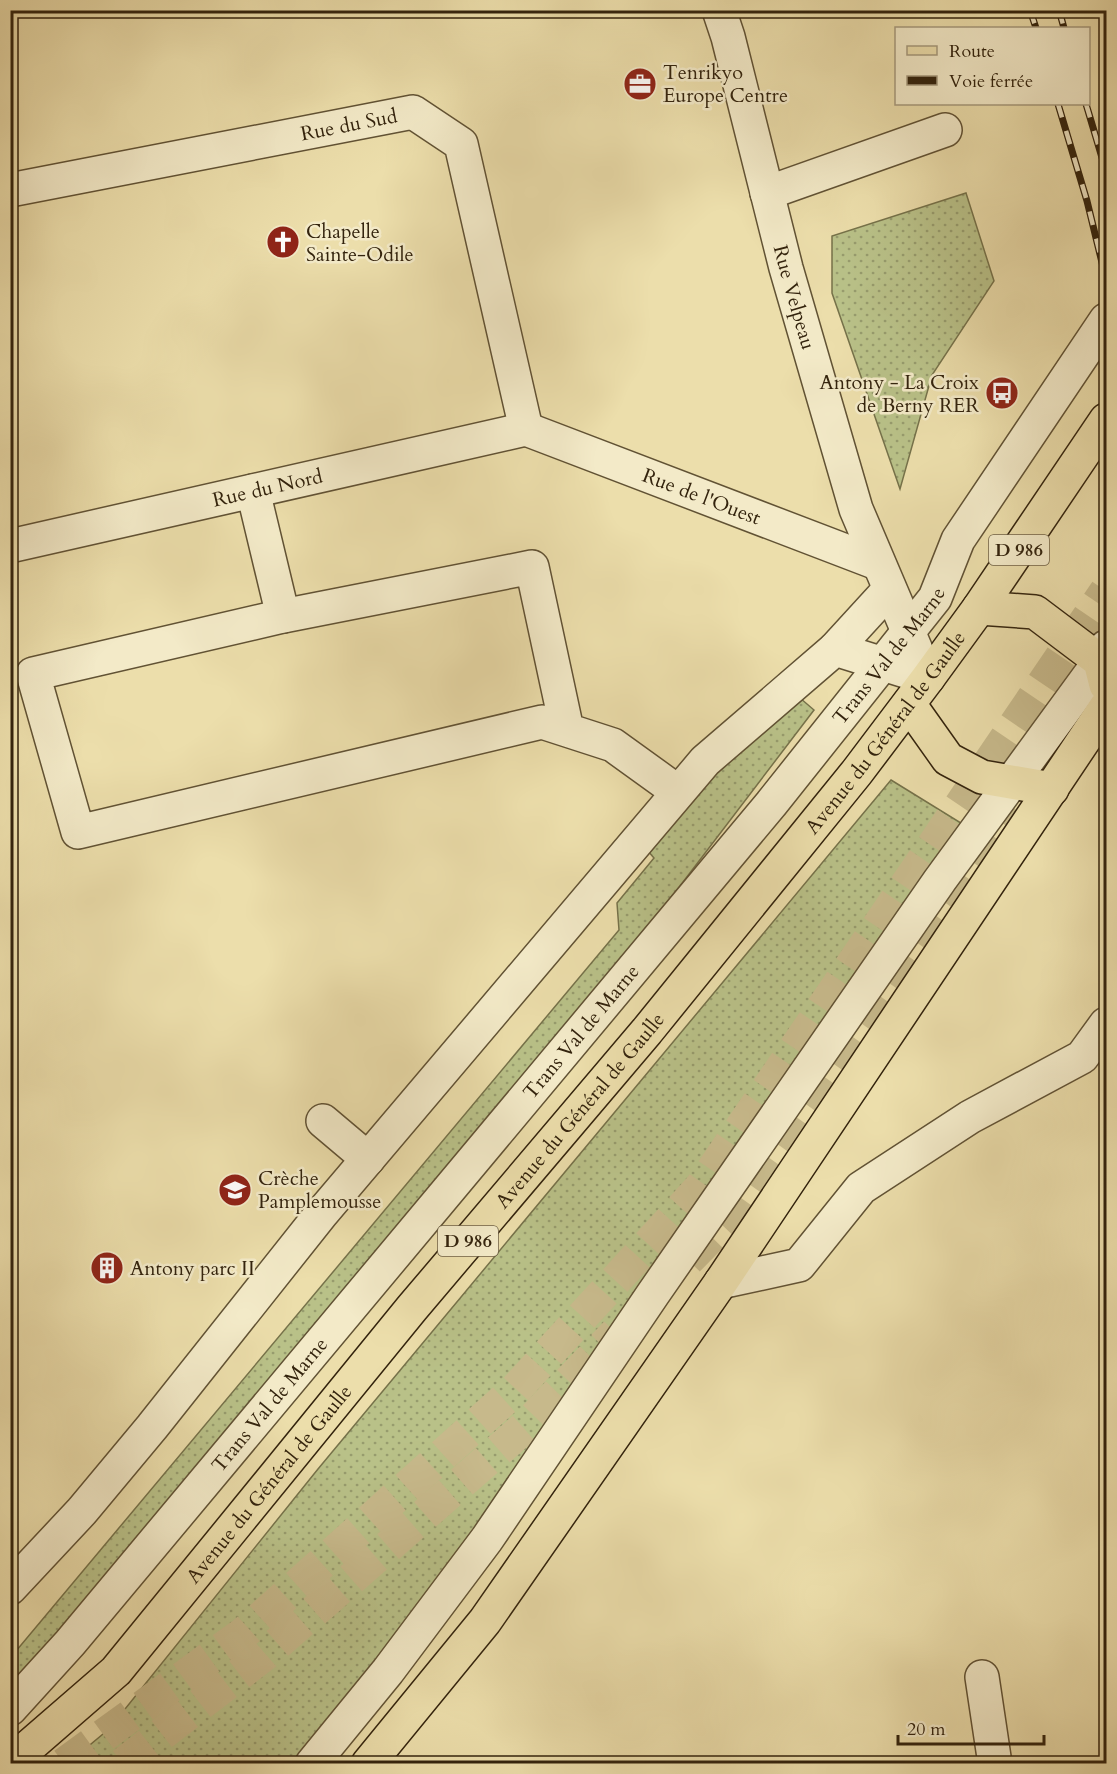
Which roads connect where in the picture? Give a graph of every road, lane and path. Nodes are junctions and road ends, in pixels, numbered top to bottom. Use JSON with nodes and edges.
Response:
{"nodes":[{"id":1,"x":719,"y":10,"type":"edge"},
{"id":2,"x":945,"y":130,"type":"dead end"},
{"id":3,"x":10,"y":190,"type":"edge"},
{"id":4,"x":766,"y":193,"type":"junction"},
{"id":5,"x":1107,"y":320,"type":"edge"},
{"id":6,"x":1107,"y":420,"type":"edge"},
{"id":7,"x":526,"y":429,"type":"junction"},
{"id":8,"x":253,"y":491,"type":"junction"},
{"id":9,"x":10,"y":546,"type":"edge"},
{"id":10,"x":883,"y":576,"type":"junction"},
{"id":11,"x":935,"y":598,"type":"junction"},
{"id":12,"x":979,"y":608,"type":"junction"},
{"id":13,"x":283,"y":616,"type":"junction"},
{"id":14,"x":908,"y":632,"type":"junction"},
{"id":15,"x":835,"y":649,"type":"junction"},
{"id":16,"x":883,"y":664,"type":"junction"},
{"id":17,"x":1104,"y":664,"type":"edge"},
{"id":18,"x":928,"y":678,"type":"junction"},
{"id":19,"x":909,"y":704,"type":"junction"},
{"id":20,"x":1107,"y":707,"type":"edge"},
{"id":21,"x":567,"y":730,"type":"junction"},
{"id":22,"x":1011,"y":782,"type":"junction"},
{"id":23,"x":1052,"y":789,"type":"junction"},
{"id":24,"x":678,"y":792,"type":"junction"},
{"id":25,"x":1107,"y":1024,"type":"edge"},
{"id":26,"x":1094,"y":1062,"type":"edge"},
{"id":27,"x":323,"y":1121,"type":"dead end"},
{"id":28,"x":368,"y":1159,"type":"junction"},
{"id":29,"x":722,"y":1282,"type":"junction"},
{"id":30,"x":10,"y":1588,"type":"edge"},
{"id":31,"x":982,"y":1677,"type":"dead end"},
{"id":32,"x":10,"y":1709,"type":"edge"},
{"id":33,"x":10,"y":1762,"type":"edge"},
{"id":34,"x":312,"y":1764,"type":"edge"},
{"id":35,"x":368,"y":1764,"type":"edge"},
{"id":36,"x":995,"y":1764,"type":"edge"}],
"edges":[{"from":1,"to":4,"type":"street","name":"Rue Velpeau"},
{"from":2,"to":4,"type":"street"},
{"from":3,"to":7,"type":"street","name":"Rue du Sud"},
{"from":4,"to":10,"type":"street","name":"Rue Velpeau"},
{"from":5,"to":11,"type":"street","name":"Trans Val de Marne"},
{"from":6,"to":12,"type":"main road","name":"Avenue du Général de Gaulle","number":"D 986"},
{"from":7,"to":8,"type":"street","name":"Rue du Nord"},
{"from":7,"to":10,"type":"street","name":"Rue de l'Ouest"},
{"from":8,"to":9,"type":"street","name":"Rue du Nord"},
{"from":8,"to":13,"type":"street"},
{"from":10,"to":14,"type":"street","name":"Rue Velpeau"},
{"from":10,"to":15,"type":"street"},
{"from":11,"to":14,"type":"street","name":"Trans Val de Marne"},
{"from":11,"to":18,"type":"street"},
{"from":12,"to":17,"type":"main road"},
{"from":12,"to":18,"type":"main road","name":"Avenue du Général de Gaulle","number":"D 986"},
{"from":13,"to":21,"type":"street"},
{"from":13,"to":21,"type":"street"},
{"from":14,"to":16,"type":"street","name":"Trans Val de Marne"},
{"from":14,"to":18,"type":"street","name":"Rue Velpeau"},
{"from":15,"to":16,"type":"street"},
{"from":15,"to":24,"type":"street"},
{"from":16,"to":18,"type":"street"},
{"from":16,"to":32,"type":"street","name":"Trans Val de Marne"},
{"from":17,"to":22,"type":"street"},
{"from":18,"to":19,"type":"main road","name":"Avenue du Général de Gaulle","number":"D 986"},
{"from":19,"to":22,"type":"main road"},
{"from":19,"to":33,"type":"main road","name":"Avenue du Général de Gaulle","number":"D 986"},
{"from":20,"to":23,"type":"main road"},
{"from":21,"to":24,"type":"street"},
{"from":22,"to":23,"type":"main road"},
{"from":22,"to":34,"type":"street"},
{"from":23,"to":29,"type":"main road"},
{"from":24,"to":28,"type":"street"},
{"from":25,"to":26,"type":"street"},
{"from":26,"to":29,"type":"street"},
{"from":27,"to":28,"type":"street"},
{"from":28,"to":30,"type":"street"},
{"from":29,"to":35,"type":"main road"},
{"from":31,"to":36,"type":"street"}]}
